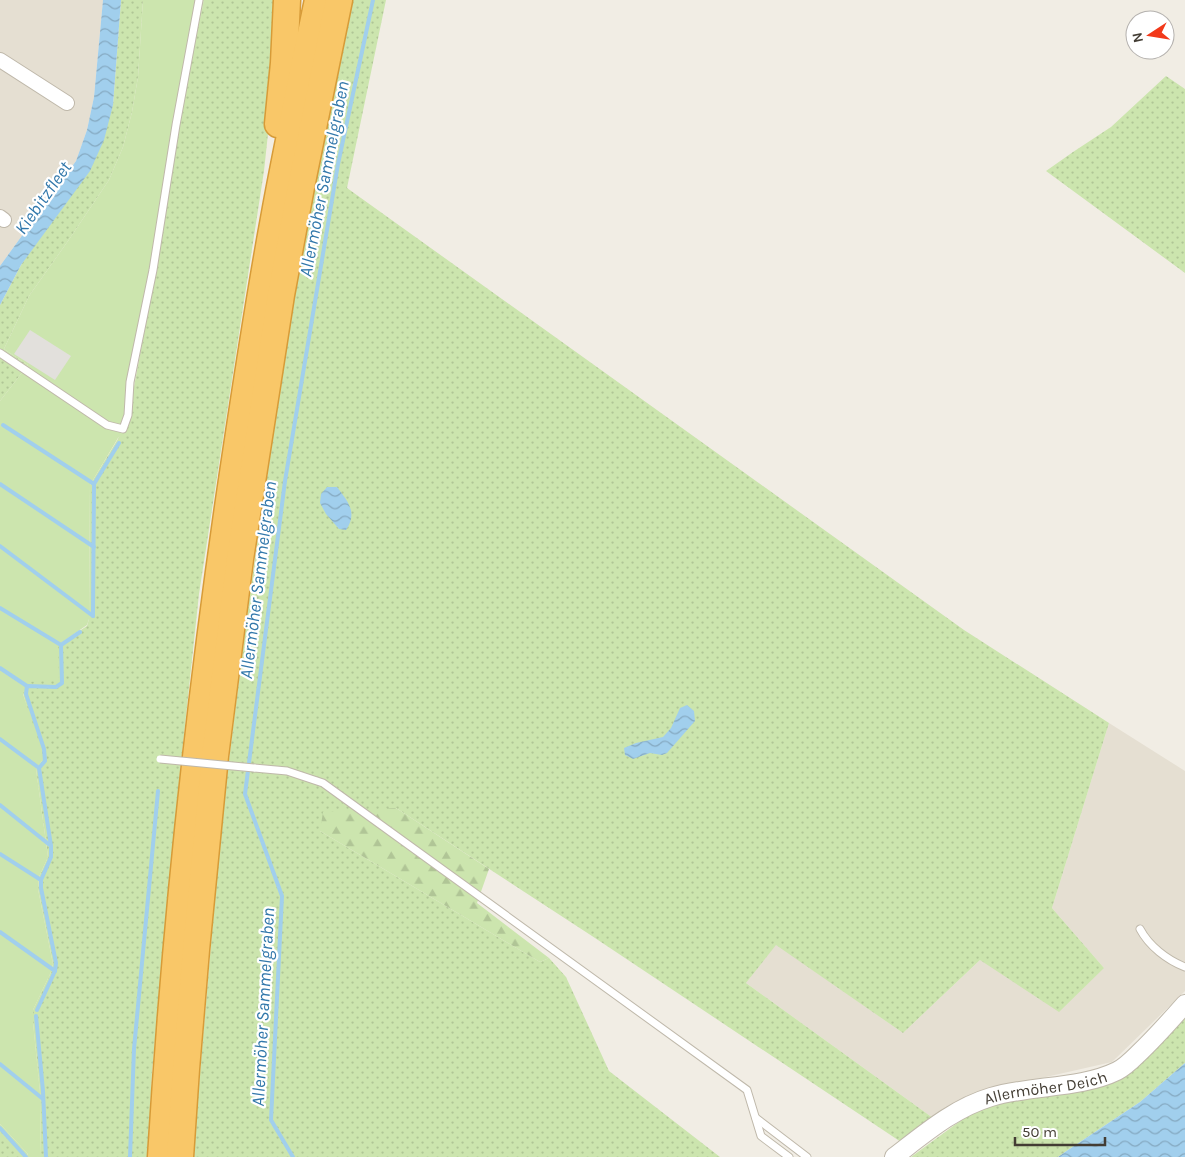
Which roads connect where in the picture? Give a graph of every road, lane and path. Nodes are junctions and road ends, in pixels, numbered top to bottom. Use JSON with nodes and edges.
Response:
{"nodes":[{"id":1,"x":199,"y":0,"type":"edge"},
{"id":2,"x":287,"y":0,"type":"edge"},
{"id":3,"x":318,"y":0,"type":"edge"},
{"id":4,"x":339,"y":0,"type":"edge"},
{"id":5,"x":0,"y":60,"type":"edge"},
{"id":6,"x":67,"y":103,"type":"dead end"},
{"id":7,"x":274,"y":217,"type":"junction"},
{"id":8,"x":0,"y":353,"type":"edge"},
{"id":9,"x":160,"y":759,"type":"dead end"},
{"id":10,"x":1140,"y":929,"type":"dead end"},
{"id":11,"x":1185,"y":967,"type":"edge"},
{"id":12,"x":1185,"y":1004,"type":"edge"},
{"id":13,"x":756,"y":1118,"type":"junction"},
{"id":14,"x":161,"y":1157,"type":"edge"},
{"id":15,"x":180,"y":1157,"type":"edge"},
{"id":16,"x":789,"y":1157,"type":"edge"},
{"id":17,"x":807,"y":1157,"type":"edge"},
{"id":18,"x":894,"y":1157,"type":"edge"}],
"edges":[{"from":1,"to":8,"type":"lane"},
{"from":2,"to":7,"type":"highway"},
{"from":3,"to":7,"type":"highway"},
{"from":4,"to":15,"type":"highway"},
{"from":5,"to":6,"type":"street"},
{"from":7,"to":14,"type":"highway"},
{"from":9,"to":13,"type":"lane","bridge":true},
{"from":10,"to":11,"type":"lane"},
{"from":12,"to":18,"type":"street","name":"Allermöher Deich"},
{"from":13,"to":16,"type":"lane"},
{"from":13,"to":17,"type":"lane"}]}
